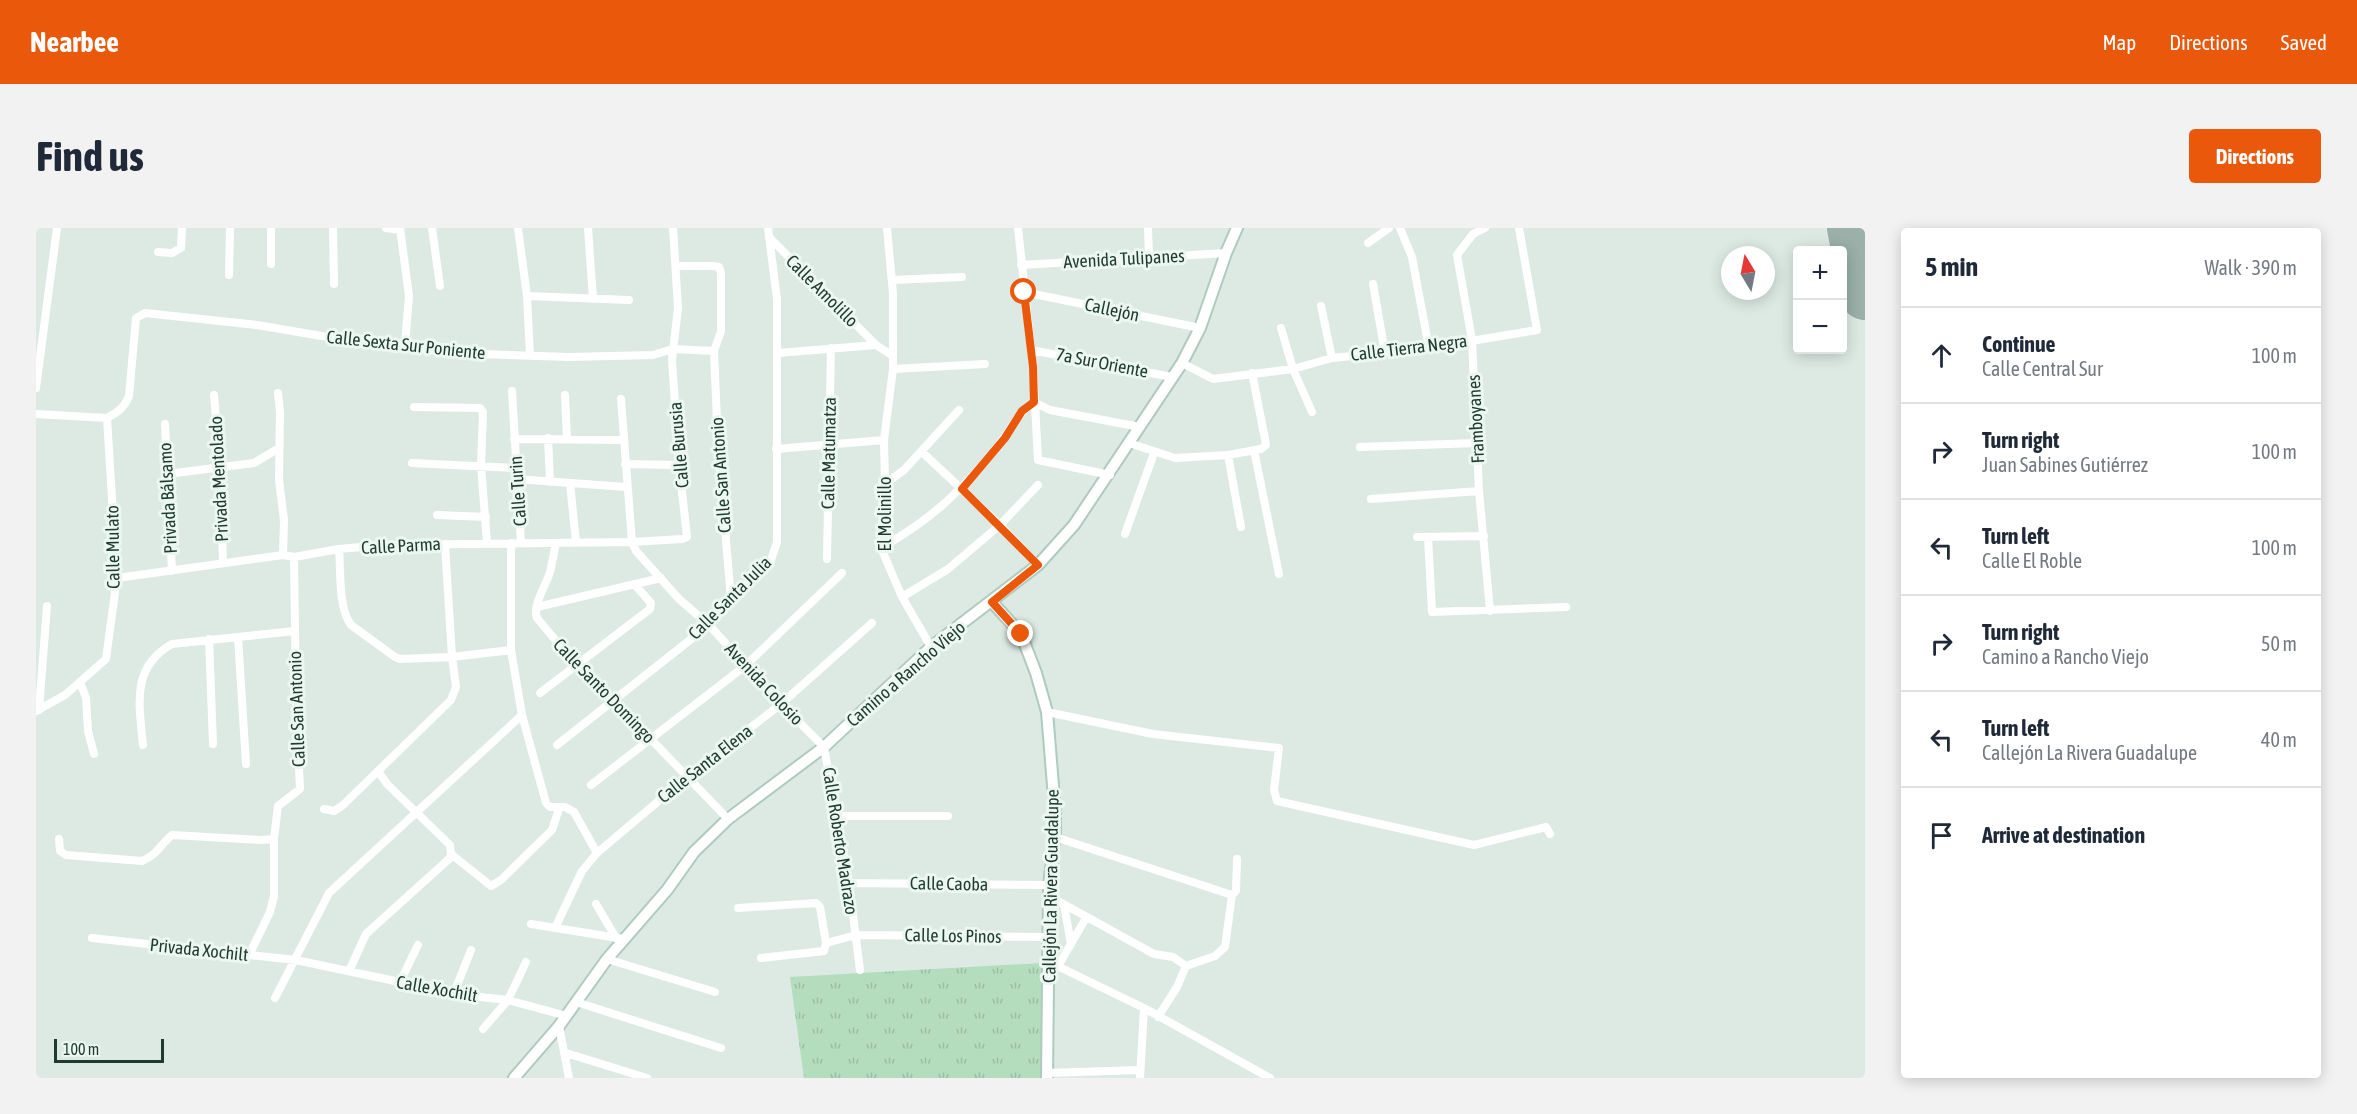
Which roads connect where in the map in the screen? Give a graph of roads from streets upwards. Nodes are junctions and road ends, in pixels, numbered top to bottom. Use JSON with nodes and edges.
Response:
{"nodes":[{"id":1,"x":57,"y":228,"type":"edge"},
{"id":2,"x":182,"y":228,"type":"edge"},
{"id":3,"x":230,"y":228,"type":"edge"},
{"id":4,"x":271,"y":228,"type":"edge"},
{"id":5,"x":333,"y":228,"type":"edge"},
{"id":6,"x":386,"y":228,"type":"edge"},
{"id":7,"x":432,"y":228,"type":"edge"},
{"id":8,"x":518,"y":228,"type":"edge"},
{"id":9,"x":588,"y":228,"type":"edge"},
{"id":10,"x":673,"y":228,"type":"edge"},
{"id":11,"x":887,"y":228,"type":"edge"},
{"id":12,"x":1018,"y":228,"type":"edge"},
{"id":13,"x":1148,"y":228,"type":"edge"},
{"id":14,"x":1238,"y":228,"type":"edge"},
{"id":15,"x":1389,"y":228,"type":"edge"},
{"id":16,"x":1400,"y":228,"type":"edge"},
{"id":17,"x":1485,"y":228,"type":"edge"},
{"id":18,"x":1519,"y":228,"type":"edge"},
{"id":19,"x":400,"y":229,"type":"edge"},
{"id":20,"x":1472,"y":231,"type":"edge"},
{"id":21,"x":769,"y":232,"type":"edge"},
{"id":22,"x":1368,"y":243,"type":"dead end"},
{"id":23,"x":159,"y":252,"type":"dead end"},
{"id":24,"x":1226,"y":253,"type":"junction"},
{"id":25,"x":1149,"y":257,"type":"junction"},
{"id":26,"x":271,"y":264,"type":"dead end"},
{"id":27,"x":1021,"y":265,"type":"junction"},
{"id":28,"x":676,"y":266,"type":"junction"},
{"id":29,"x":229,"y":275,"type":"dead end"},
{"id":30,"x":962,"y":277,"type":"dead end"},
{"id":31,"x":892,"y":280,"type":"junction"},
{"id":32,"x":334,"y":284,"type":"dead end"},
{"id":33,"x":1373,"y":284,"type":"dead end"},
{"id":34,"x":440,"y":286,"type":"dead end"},
{"id":35,"x":1024,"y":292,"type":"junction"},
{"id":36,"x":527,"y":296,"type":"junction"},
{"id":37,"x":593,"y":299,"type":"junction"},
{"id":38,"x":629,"y":300,"type":"dead end"},
{"id":39,"x":1321,"y":306,"type":"dead end"},
{"id":40,"x":1200,"y":328,"type":"junction"},
{"id":41,"x":1281,"y":328,"type":"dead end"},
{"id":42,"x":1472,"y":340,"type":"junction"},
{"id":43,"x":405,"y":345,"type":"junction"},
{"id":44,"x":876,"y":345,"type":"junction"},
{"id":45,"x":831,"y":348,"type":"junction"},
{"id":46,"x":1429,"y":348,"type":"junction"},
{"id":47,"x":673,"y":350,"type":"junction"},
{"id":48,"x":1031,"y":350,"type":"junction"},
{"id":49,"x":714,"y":351,"type":"junction"},
{"id":50,"x":778,"y":353,"type":"junction"},
{"id":51,"x":1385,"y":353,"type":"junction"},
{"id":52,"x":530,"y":355,"type":"junction"},
{"id":53,"x":893,"y":356,"type":"junction"},
{"id":54,"x":1332,"y":358,"type":"junction"},
{"id":55,"x":1182,"y":363,"type":"junction"},
{"id":56,"x":985,"y":364,"type":"dead end"},
{"id":57,"x":893,"y":369,"type":"junction"},
{"id":58,"x":1293,"y":369,"type":"junction"},
{"id":59,"x":1252,"y":373,"type":"junction"},
{"id":60,"x":1172,"y":378,"type":"junction"},
{"id":61,"x":36,"y":388,"type":"edge"},
{"id":62,"x":512,"y":391,"type":"dead end"},
{"id":63,"x":278,"y":393,"type":"dead end"},
{"id":64,"x":214,"y":395,"type":"dead end"},
{"id":65,"x":565,"y":395,"type":"dead end"},
{"id":66,"x":621,"y":399,"type":"dead end"},
{"id":67,"x":1034,"y":402,"type":"junction"},
{"id":68,"x":414,"y":407,"type":"dead end"},
{"id":69,"x":959,"y":410,"type":"dead end"},
{"id":70,"x":1312,"y":412,"type":"dead end"},
{"id":71,"x":36,"y":414,"type":"edge"},
{"id":72,"x":106,"y":418,"type":"junction"},
{"id":73,"x":165,"y":424,"type":"dead end"},
{"id":74,"x":1140,"y":427,"type":"junction"},
{"id":75,"x":548,"y":438,"type":"junction"},
{"id":76,"x":567,"y":438,"type":"junction"},
{"id":77,"x":514,"y":439,"type":"junction"},
{"id":78,"x":624,"y":440,"type":"junction"},
{"id":79,"x":884,"y":440,"type":"junction"},
{"id":80,"x":1129,"y":443,"type":"junction"},
{"id":81,"x":1477,"y":443,"type":"junction"},
{"id":82,"x":829,"y":444,"type":"junction"},
{"id":83,"x":1360,"y":447,"type":"dead end"},
{"id":84,"x":279,"y":448,"type":"junction"},
{"id":85,"x":776,"y":449,"type":"junction"},
{"id":86,"x":1254,"y":450,"type":"junction"},
{"id":87,"x":922,"y":452,"type":"junction"},
{"id":88,"x":1154,"y":453,"type":"junction"},
{"id":89,"x":1228,"y":454,"type":"junction"},
{"id":90,"x":412,"y":463,"type":"dead end"},
{"id":91,"x":625,"y":464,"type":"junction"},
{"id":92,"x":679,"y":465,"type":"junction"},
{"id":93,"x":220,"y":466,"type":"junction"},
{"id":94,"x":481,"y":466,"type":"junction"},
{"id":95,"x":516,"y":468,"type":"junction"},
{"id":96,"x":167,"y":474,"type":"junction"},
{"id":97,"x":1110,"y":475,"type":"junction"},
{"id":98,"x":516,"y":479,"type":"junction"},
{"id":99,"x":550,"y":482,"type":"junction"},
{"id":100,"x":570,"y":483,"type":"junction"},
{"id":101,"x":885,"y":484,"type":"junction"},
{"id":102,"x":1038,"y":485,"type":"dead end"},
{"id":103,"x":626,"y":487,"type":"junction"},
{"id":104,"x":962,"y":489,"type":"junction"},
{"id":105,"x":1479,"y":491,"type":"junction"},
{"id":106,"x":1371,"y":499,"type":"dead end"},
{"id":107,"x":437,"y":515,"type":"dead end"},
{"id":108,"x":486,"y":517,"type":"junction"},
{"id":109,"x":1000,"y":525,"type":"junction"},
{"id":110,"x":1240,"y":527,"type":"dead end"},
{"id":111,"x":1125,"y":534,"type":"dead end"},
{"id":112,"x":1484,"y":536,"type":"junction"},
{"id":113,"x":687,"y":537,"type":"joint"},
{"id":114,"x":1417,"y":537,"type":"dead end"},
{"id":115,"x":1428,"y":537,"type":"junction"},
{"id":116,"x":487,"y":542,"type":"junction"},
{"id":117,"x":576,"y":542,"type":"junction"},
{"id":118,"x":632,"y":542,"type":"junction"},
{"id":119,"x":512,"y":543,"type":"junction"},
{"id":120,"x":521,"y":543,"type":"junction"},
{"id":121,"x":556,"y":543,"type":"junction"},
{"id":122,"x":445,"y":544,"type":"junction"},
{"id":123,"x":881,"y":548,"type":"junction"},
{"id":124,"x":339,"y":549,"type":"junction"},
{"id":125,"x":283,"y":555,"type":"junction"},
{"id":126,"x":294,"y":557,"type":"junction"},
{"id":127,"x":827,"y":559,"type":"dead end"},
{"id":128,"x":223,"y":563,"type":"junction"},
{"id":129,"x":1038,"y":565,"type":"junction"},
{"id":130,"x":172,"y":571,"type":"junction"},
{"id":131,"x":842,"y":573,"type":"dead end"},
{"id":132,"x":1279,"y":574,"type":"dead end"},
{"id":133,"x":117,"y":578,"type":"junction"},
{"id":134,"x":661,"y":578,"type":"junction"},
{"id":135,"x":635,"y":585,"type":"junction"},
{"id":136,"x":902,"y":597,"type":"junction"},
{"id":137,"x":731,"y":599,"type":"junction"},
{"id":138,"x":992,"y":602,"type":"junction"},
{"id":139,"x":47,"y":606,"type":"dead end"},
{"id":140,"x":537,"y":607,"type":"junction"},
{"id":141,"x":1566,"y":607,"type":"dead end"},
{"id":142,"x":1490,"y":611,"type":"junction"},
{"id":143,"x":872,"y":623,"type":"dead end"},
{"id":144,"x":709,"y":625,"type":"junction"},
{"id":145,"x":295,"y":632,"type":"junction"},
{"id":146,"x":238,"y":637,"type":"junction"},
{"id":147,"x":209,"y":639,"type":"junction"},
{"id":148,"x":932,"y":647,"type":"junction"},
{"id":149,"x":511,"y":650,"type":"junction"},
{"id":150,"x":452,"y":657,"type":"junction"},
{"id":151,"x":578,"y":664,"type":"junction"},
{"id":152,"x":745,"y":666,"type":"junction"},
{"id":153,"x":80,"y":682,"type":"junction"},
{"id":154,"x":540,"y":693,"type":"dead end"},
{"id":155,"x":612,"y":699,"type":"junction"},
{"id":156,"x":781,"y":704,"type":"junction"},
{"id":157,"x":38,"y":711,"type":"edge"},
{"id":158,"x":1047,"y":712,"type":"junction"},
{"id":159,"x":522,"y":715,"type":"junction"},
{"id":160,"x":651,"y":740,"type":"junction"},
{"id":161,"x":213,"y":744,"type":"dead end"},
{"id":162,"x":143,"y":745,"type":"dead end"},
{"id":163,"x":557,"y":745,"type":"dead end"},
{"id":164,"x":824,"y":747,"type":"junction"},
{"id":165,"x":94,"y":754,"type":"dead end"},
{"id":166,"x":246,"y":764,"type":"dead end"},
{"id":167,"x":378,"y":771,"type":"junction"},
{"id":168,"x":687,"y":777,"type":"junction"},
{"id":169,"x":591,"y":785,"type":"dead end"},
{"id":170,"x":324,"y":809,"type":"dead end"},
{"id":171,"x":559,"y":809,"type":"junction"},
{"id":172,"x":415,"y":812,"type":"junction"},
{"id":173,"x":837,"y":816,"type":"junction"},
{"id":174,"x":948,"y":816,"type":"dead end"},
{"id":175,"x":728,"y":819,"type":"junction"},
{"id":176,"x":1550,"y":834,"type":"dead end"},
{"id":177,"x":1055,"y":837,"type":"junction"},
{"id":178,"x":59,"y":839,"type":"dead end"},
{"id":179,"x":274,"y":839,"type":"junction"},
{"id":180,"x":597,"y":853,"type":"junction"},
{"id":181,"x":452,"y":854,"type":"junction"},
{"id":182,"x":1237,"y":859,"type":"dead end"},
{"id":183,"x":849,"y":883,"type":"junction"},
{"id":184,"x":1049,"y":891,"type":"junction"},
{"id":185,"x":1232,"y":895,"type":"junction"},
{"id":186,"x":596,"y":904,"type":"dead end"},
{"id":187,"x":1064,"y":905,"type":"junction"},
{"id":188,"x":738,"y":908,"type":"dead end"},
{"id":189,"x":1086,"y":918,"type":"junction"},
{"id":190,"x":531,"y":924,"type":"dead end"},
{"id":191,"x":555,"y":928,"type":"junction"},
{"id":192,"x":856,"y":935,"type":"junction"},
{"id":193,"x":1050,"y":937,"type":"junction"},
{"id":194,"x":92,"y":938,"type":"dead end"},
{"id":195,"x":620,"y":939,"type":"junction"},
{"id":196,"x":826,"y":943,"type":"junction"},
{"id":197,"x":1071,"y":944,"type":"junction"},
{"id":198,"x":418,"y":945,"type":"dead end"},
{"id":199,"x":471,"y":950,"type":"dead end"},
{"id":200,"x":249,"y":955,"type":"junction"},
{"id":201,"x":761,"y":958,"type":"dead end"},
{"id":202,"x":608,"y":959,"type":"junction"},
{"id":203,"x":296,"y":960,"type":"junction"},
{"id":204,"x":306,"y":962,"type":"joint"},
{"id":205,"x":526,"y":962,"type":"dead end"},
{"id":206,"x":1054,"y":964,"type":"junction"},
{"id":207,"x":1186,"y":966,"type":"junction"},
{"id":208,"x":860,"y":970,"type":"dead end"},
{"id":209,"x":348,"y":971,"type":"junction"},
{"id":210,"x":400,"y":982,"type":"junction"},
{"id":211,"x":715,"y":992,"type":"dead end"},
{"id":212,"x":454,"y":993,"type":"junction"},
{"id":213,"x":275,"y":998,"type":"dead end"},
{"id":214,"x":508,"y":1000,"type":"junction"},
{"id":215,"x":576,"y":1002,"type":"junction"},
{"id":216,"x":1144,"y":1008,"type":"junction"},
{"id":217,"x":567,"y":1016,"type":"junction"},
{"id":218,"x":1158,"y":1017,"type":"junction"},
{"id":219,"x":560,"y":1026,"type":"junction"},
{"id":220,"x":483,"y":1029,"type":"dead end"},
{"id":221,"x":721,"y":1048,"type":"dead end"},
{"id":222,"x":566,"y":1053,"type":"junction"},
{"id":223,"x":1140,"y":1074,"type":"edge"},
{"id":224,"x":1047,"y":1076,"type":"edge"},
{"id":225,"x":514,"y":1078,"type":"edge"},
{"id":226,"x":569,"y":1078,"type":"edge"},
{"id":227,"x":647,"y":1078,"type":"edge"},
{"id":228,"x":1270,"y":1078,"type":"edge"}],
"edges":[{"from":1,"to":61,"type":"street"},
{"from":2,"to":23,"type":"street"},
{"from":3,"to":29,"type":"street"},
{"from":4,"to":26,"type":"street"},
{"from":5,"to":32,"type":"street"},
{"from":6,"to":19,"type":"street"},
{"from":7,"to":34,"type":"street"},
{"from":8,"to":36,"type":"street"},
{"from":9,"to":37,"type":"street"},
{"from":10,"to":28,"type":"street"},
{"from":11,"to":31,"type":"street","name":"El Molinillo"},
{"from":12,"to":27,"type":"street"},
{"from":13,"to":25,"type":"street"},
{"from":14,"to":24,"type":"street","name":"Camino a Rancho Viejo"},
{"from":15,"to":22,"type":"street"},
{"from":16,"to":46,"type":"street"},
{"from":17,"to":20,"type":"street","name":"Framboyanes"},
{"from":18,"to":42,"type":"street","name":"Calle Tierra Negra"},
{"from":19,"to":43,"type":"street"},
{"from":20,"to":42,"type":"street","name":"Framboyanes"},
{"from":21,"to":44,"type":"street","name":"Calle Amolillo"},
{"from":21,"to":50,"type":"street","name":"Calle Santa Julia"},
{"from":24,"to":25,"type":"street","name":"Avenida Tulipanes"},
{"from":24,"to":40,"type":"street","name":"Camino a Rancho Viejo"},
{"from":25,"to":27,"type":"street","name":"Avenida Tulipanes"},
{"from":27,"to":35,"type":"street"},
{"from":28,"to":47,"type":"street"},
{"from":28,"to":49,"type":"street","name":"Calle San Antonio"},
{"from":30,"to":31,"type":"street"},
{"from":31,"to":53,"type":"street","name":"El Molinillo"},
{"from":33,"to":51,"type":"street"},
{"from":35,"to":40,"type":"street","name":"Callejón"},
{"from":35,"to":48,"type":"street"},
{"from":36,"to":37,"type":"street"},
{"from":36,"to":52,"type":"street"},
{"from":37,"to":38,"type":"street"},
{"from":39,"to":54,"type":"street"},
{"from":40,"to":55,"type":"street","name":"Camino a Rancho Viejo"},
{"from":41,"to":58,"type":"street"},
{"from":42,"to":46,"type":"street","name":"Calle Tierra Negra"},
{"from":42,"to":81,"type":"street","name":"Framboyanes"},
{"from":43,"to":52,"type":"street","name":"Calle Sexta Sur Poniente"},
{"from":43,"to":72,"type":"street","name":"Calle Sexta Sur Poniente"},
{"from":44,"to":45,"type":"street"},
{"from":44,"to":53,"type":"street","name":"Calle Amolillo"},
{"from":45,"to":50,"type":"street"},
{"from":45,"to":82,"type":"street","name":"Calle Matumatza"},
{"from":46,"to":51,"type":"street","name":"Calle Tierra Negra"},
{"from":47,"to":49,"type":"street","name":"Calle Sexta Sur Poniente"},
{"from":47,"to":52,"type":"street","name":"Calle Sexta Sur Poniente"},
{"from":47,"to":92,"type":"street","name":"Calle Burusia"},
{"from":48,"to":60,"type":"street","name":"7a Sur Oriente"},
{"from":48,"to":67,"type":"street"},
{"from":49,"to":137,"type":"street","name":"Calle San Antonio"},
{"from":50,"to":85,"type":"street","name":"Calle Santa Julia"},
{"from":51,"to":54,"type":"street","name":"Calle Tierra Negra"},
{"from":53,"to":57,"type":"street","name":"El Molinillo"},
{"from":54,"to":58,"type":"street","name":"Calle Tierra Negra"},
{"from":55,"to":59,"type":"street","name":"Calle Tierra Negra"},
{"from":55,"to":60,"type":"street","name":"Camino a Rancho Viejo"},
{"from":56,"to":57,"type":"street"},
{"from":57,"to":79,"type":"street","name":"El Molinillo"},
{"from":58,"to":59,"type":"street","name":"Calle Tierra Negra"},
{"from":58,"to":70,"type":"street"},
{"from":59,"to":86,"type":"street"},
{"from":60,"to":74,"type":"street","name":"Camino a Rancho Viejo"},
{"from":62,"to":77,"type":"street","name":"Calle Turin"},
{"from":63,"to":84,"type":"street"},
{"from":64,"to":93,"type":"street","name":"Privada Mentolado"},
{"from":65,"to":76,"type":"street"},
{"from":66,"to":78,"type":"street"},
{"from":67,"to":74,"type":"street"},
{"from":67,"to":97,"type":"street"},
{"from":67,"to":104,"type":"street"},
{"from":68,"to":94,"type":"street"},
{"from":69,"to":87,"type":"street"},
{"from":71,"to":72,"type":"street"},
{"from":72,"to":133,"type":"street","name":"Calle Mulato"},
{"from":73,"to":96,"type":"street","name":"Privada Bálsamo"},
{"from":74,"to":80,"type":"street","name":"Camino a Rancho Viejo"},
{"from":75,"to":76,"type":"street"},
{"from":75,"to":77,"type":"street"},
{"from":75,"to":99,"type":"street"},
{"from":76,"to":78,"type":"street"},
{"from":77,"to":95,"type":"street","name":"Calle Turin"},
{"from":78,"to":91,"type":"street"},
{"from":79,"to":82,"type":"street"},
{"from":79,"to":101,"type":"street","name":"El Molinillo"},
{"from":80,"to":88,"type":"street"},
{"from":80,"to":97,"type":"street","name":"Camino a Rancho Viejo"},
{"from":81,"to":83,"type":"street"},
{"from":81,"to":105,"type":"street","name":"Framboyanes"},
{"from":82,"to":85,"type":"street"},
{"from":82,"to":127,"type":"street","name":"Calle Matumatza"},
{"from":84,"to":93,"type":"street"},
{"from":84,"to":125,"type":"street"},
{"from":85,"to":137,"type":"street","name":"Calle Santa Julia"},
{"from":86,"to":89,"type":"street"},
{"from":86,"to":132,"type":"street"},
{"from":87,"to":101,"type":"street"},
{"from":87,"to":104,"type":"street"},
{"from":88,"to":89,"type":"street"},
{"from":88,"to":111,"type":"street"},
{"from":89,"to":110,"type":"street"},
{"from":90,"to":94,"type":"street"},
{"from":91,"to":92,"type":"street"},
{"from":91,"to":103,"type":"street"},
{"from":92,"to":113,"type":"street","name":"Calle Burusia"},
{"from":93,"to":96,"type":"street"},
{"from":93,"to":128,"type":"street","name":"Privada Mentolado"},
{"from":94,"to":95,"type":"street"},
{"from":94,"to":108,"type":"street"},
{"from":95,"to":98,"type":"street","name":"Calle Turin"},
{"from":96,"to":130,"type":"street","name":"Privada Bálsamo"},
{"from":97,"to":129,"type":"street","name":"Camino a Rancho Viejo"},
{"from":98,"to":99,"type":"street"},
{"from":98,"to":120,"type":"street","name":"Calle Turin"},
{"from":99,"to":100,"type":"street"},
{"from":100,"to":103,"type":"street"},
{"from":100,"to":117,"type":"street"},
{"from":101,"to":123,"type":"street","name":"El Molinillo"},
{"from":102,"to":109,"type":"street"},
{"from":103,"to":118,"type":"street"},
{"from":104,"to":109,"type":"street"},
{"from":104,"to":123,"type":"street"},
{"from":105,"to":106,"type":"street"},
{"from":105,"to":112,"type":"street","name":"Framboyanes"},
{"from":107,"to":108,"type":"street"},
{"from":108,"to":116,"type":"street"},
{"from":109,"to":129,"type":"street"},
{"from":109,"to":136,"type":"street"},
{"from":112,"to":115,"type":"street"},
{"from":112,"to":142,"type":"street","name":"Framboyanes"},
{"from":113,"to":118,"type":"street","name":"Calle Parma"},
{"from":114,"to":115,"type":"street"},
{"from":115,"to":142,"type":"street"},
{"from":116,"to":119,"type":"street","name":"Calle Parma"},
{"from":116,"to":122,"type":"street","name":"Calle Parma"},
{"from":117,"to":118,"type":"street","name":"Calle Parma"},
{"from":117,"to":121,"type":"street","name":"Calle Parma"},
{"from":118,"to":134,"type":"street","name":"Avenida Colosio"},
{"from":119,"to":120,"type":"street","name":"Calle Parma"},
{"from":119,"to":149,"type":"street"},
{"from":120,"to":121,"type":"street","name":"Calle Parma"},
{"from":121,"to":140,"type":"street"},
{"from":122,"to":124,"type":"street","name":"Calle Parma"},
{"from":122,"to":150,"type":"street"},
{"from":123,"to":136,"type":"street","name":"El Molinillo"},
{"from":124,"to":126,"type":"street","name":"Calle Parma"},
{"from":124,"to":150,"type":"street"},
{"from":125,"to":126,"type":"street","name":"Calle Parma"},
{"from":125,"to":128,"type":"street","name":"Calle Parma"},
{"from":126,"to":145,"type":"street","name":"Calle San Antonio"},
{"from":128,"to":130,"type":"street","name":"Calle Parma"},
{"from":129,"to":138,"type":"street","name":"Camino a Rancho Viejo"},
{"from":130,"to":133,"type":"street","name":"Calle Parma"},
{"from":131,"to":152,"type":"street"},
{"from":133,"to":153,"type":"street","name":"Calle Mulato"},
{"from":134,"to":135,"type":"street"},
{"from":134,"to":144,"type":"street","name":"Avenida Colosio"},
{"from":135,"to":140,"type":"street"},
{"from":135,"to":151,"type":"street"},
{"from":136,"to":148,"type":"street","name":"El Molinillo"},
{"from":137,"to":144,"type":"street","name":"Calle Santa Julia"},
{"from":138,"to":148,"type":"street","name":"Camino a Rancho Viejo"},
{"from":138,"to":158,"type":"street","name":"Callejón La Rivera Guadalupe"},
{"from":139,"to":157,"type":"street"},
{"from":140,"to":151,"type":"street","name":"Calle Santo Domingo"},
{"from":141,"to":142,"type":"street"},
{"from":143,"to":156,"type":"street","name":"Calle Santa Elena"},
{"from":144,"to":152,"type":"street","name":"Avenida Colosio"},
{"from":144,"to":155,"type":"street","name":"Calle Santa Julia"},
{"from":145,"to":146,"type":"street"},
{"from":145,"to":179,"type":"street","name":"Calle San Antonio"},
{"from":146,"to":147,"type":"street"},
{"from":146,"to":166,"type":"street"},
{"from":147,"to":161,"type":"street"},
{"from":147,"to":162,"type":"street"},
{"from":148,"to":164,"type":"street","name":"Camino a Rancho Viejo"},
{"from":149,"to":150,"type":"street"},
{"from":149,"to":159,"type":"street"},
{"from":150,"to":167,"type":"street"},
{"from":151,"to":154,"type":"street"},
{"from":151,"to":155,"type":"street","name":"Calle Santo Domingo"},
{"from":152,"to":156,"type":"street","name":"Avenida Colosio"},
{"from":152,"to":160,"type":"street"},
{"from":153,"to":157,"type":"street","name":"Calle Mulato"},
{"from":153,"to":165,"type":"street"},
{"from":155,"to":160,"type":"street","name":"Calle Santo Domingo"},
{"from":155,"to":163,"type":"street","name":"Calle Santa Julia"},
{"from":156,"to":164,"type":"street","name":"Avenida Colosio"},
{"from":156,"to":168,"type":"street","name":"Calle Santa Elena"},
{"from":158,"to":176,"type":"street"},
{"from":158,"to":177,"type":"street","name":"Callejón La Rivera Guadalupe"},
{"from":159,"to":171,"type":"street"},
{"from":159,"to":172,"type":"street"},
{"from":160,"to":168,"type":"street","name":"Calle Santo Domingo"},
{"from":160,"to":169,"type":"street"},
{"from":164,"to":173,"type":"street","name":"Calle Roberto Madrazo"},
{"from":164,"to":175,"type":"street","name":"Camino a Rancho Viejo"},
{"from":167,"to":170,"type":"street"},
{"from":167,"to":172,"type":"street"},
{"from":168,"to":175,"type":"street","name":"Calle Santo Domingo"},
{"from":168,"to":180,"type":"street","name":"Calle Santa Elena"},
{"from":171,"to":180,"type":"street"},
{"from":171,"to":181,"type":"street"},
{"from":172,"to":181,"type":"street"},
{"from":172,"to":203,"type":"street"},
{"from":173,"to":174,"type":"street"},
{"from":173,"to":183,"type":"street","name":"Calle Roberto Madrazo"},
{"from":175,"to":195,"type":"street","name":"Camino a Rancho Viejo"},
{"from":177,"to":184,"type":"street","name":"Callejón La Rivera Guadalupe"},
{"from":177,"to":185,"type":"street"},
{"from":178,"to":179,"type":"street"},
{"from":179,"to":200,"type":"street"},
{"from":180,"to":191,"type":"street","name":"Calle Santa Elena"},
{"from":181,"to":209,"type":"street"},
{"from":182,"to":185,"type":"street"},
{"from":183,"to":184,"type":"street","name":"Calle Caoba"},
{"from":183,"to":192,"type":"street","name":"Calle Roberto Madrazo"},
{"from":184,"to":187,"type":"street"},
{"from":184,"to":193,"type":"street","name":"Callejón La Rivera Guadalupe"},
{"from":185,"to":207,"type":"street"},
{"from":186,"to":195,"type":"street"},
{"from":187,"to":189,"type":"street"},
{"from":187,"to":197,"type":"street"},
{"from":188,"to":196,"type":"street"},
{"from":189,"to":197,"type":"street"},
{"from":189,"to":207,"type":"street"},
{"from":190,"to":191,"type":"street"},
{"from":191,"to":195,"type":"street"},
{"from":192,"to":193,"type":"street","name":"Calle Los Pinos"},
{"from":192,"to":196,"type":"street","name":"Calle Los Pinos"},
{"from":192,"to":208,"type":"street","name":"Calle Roberto Madrazo"},
{"from":193,"to":206,"type":"street","name":"Callejón La Rivera Guadalupe"},
{"from":194,"to":200,"type":"street","name":"Privada Xochilt"},
{"from":195,"to":202,"type":"street","name":"Camino a Rancho Viejo"},
{"from":196,"to":201,"type":"street","name":"Calle Los Pinos"},
{"from":197,"to":206,"type":"street"},
{"from":198,"to":210,"type":"street"},
{"from":199,"to":212,"type":"street"},
{"from":200,"to":203,"type":"street","name":"Privada Xochilt"},
{"from":202,"to":211,"type":"street"},
{"from":202,"to":215,"type":"street","name":"Camino a Rancho Viejo"},
{"from":203,"to":204,"type":"street","name":"Privada Xochilt"},
{"from":203,"to":213,"type":"street"},
{"from":204,"to":209,"type":"street","name":"Calle Xochilt"},
{"from":205,"to":214,"type":"street"},
{"from":206,"to":216,"type":"street"},
{"from":206,"to":224,"type":"street","name":"Callejón La Rivera Guadalupe"},
{"from":207,"to":218,"type":"street"},
{"from":209,"to":210,"type":"street","name":"Calle Xochilt"},
{"from":210,"to":212,"type":"street","name":"Calle Xochilt"},
{"from":212,"to":214,"type":"street","name":"Calle Xochilt"},
{"from":214,"to":217,"type":"street","name":"Calle Xochilt"},
{"from":214,"to":220,"type":"street"},
{"from":215,"to":217,"type":"street","name":"Camino a Rancho Viejo"},
{"from":215,"to":221,"type":"street"},
{"from":216,"to":218,"type":"street"},
{"from":216,"to":223,"type":"street"},
{"from":217,"to":219,"type":"street","name":"Camino a Rancho Viejo"},
{"from":218,"to":228,"type":"street"},
{"from":219,"to":222,"type":"street"},
{"from":219,"to":225,"type":"street","name":"Camino a Rancho Viejo"},
{"from":222,"to":226,"type":"street"},
{"from":222,"to":227,"type":"street"},
{"from":223,"to":224,"type":"street"}]}
